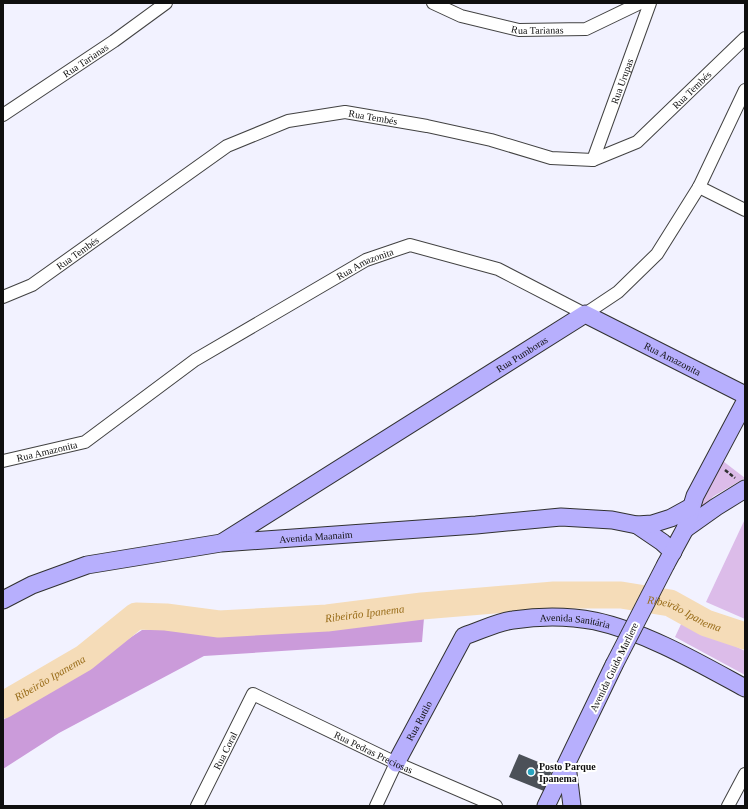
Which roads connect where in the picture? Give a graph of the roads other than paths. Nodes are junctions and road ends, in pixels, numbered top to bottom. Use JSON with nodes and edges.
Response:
{"nodes":[{"id":1,"x":166,"y":3,"type":"edge"},
{"id":2,"x":433,"y":3,"type":"edge"},
{"id":3,"x":640,"y":3,"type":"edge"},
{"id":4,"x":650,"y":3,"type":"edge"},
{"id":5,"x":745,"y":38,"type":"edge"},
{"id":6,"x":745,"y":90,"type":"edge"},
{"id":7,"x":3,"y":115,"type":"edge"},
{"id":8,"x":593,"y":160,"type":"junction"},
{"id":9,"x":699,"y":187,"type":"junction"},
{"id":10,"x":745,"y":210,"type":"edge"},
{"id":11,"x":3,"y":297,"type":"edge"},
{"id":12,"x":585,"y":314,"type":"junction"},
{"id":13,"x":745,"y":395,"type":"edge"},
{"id":14,"x":745,"y":402,"type":"edge"},
{"id":15,"x":3,"y":461,"type":"edge"},
{"id":16,"x":742,"y":484,"type":"edge"},
{"id":17,"x":692,"y":507,"type":"junction"},
{"id":18,"x":637,"y":525,"type":"junction"},
{"id":19,"x":685,"y":529,"type":"junction"},
{"id":20,"x":221,"y":543,"type":"junction"},
{"id":21,"x":669,"y":558,"type":"junction"},
{"id":22,"x":3,"y":600,"type":"edge"},
{"id":23,"x":464,"y":636,"type":"joint"},
{"id":24,"x":745,"y":688,"type":"edge"},
{"id":25,"x":253,"y":694,"type":"joint"},
{"id":26,"x":396,"y":763,"type":"junction"},
{"id":27,"x":567,"y":763,"type":"junction"},
{"id":28,"x":745,"y":774,"type":"edge"},
{"id":29,"x":197,"y":806,"type":"edge"},
{"id":30,"x":376,"y":806,"type":"edge"},
{"id":31,"x":496,"y":806,"type":"edge"},
{"id":32,"x":546,"y":806,"type":"edge"},
{"id":33,"x":572,"y":806,"type":"edge"},
{"id":34,"x":728,"y":806,"type":"edge"}],
"edges":[{"from":1,"to":7,"type":"street","name":"Rua Tarianas"},
{"from":2,"to":3,"type":"street","name":"Rua Tarianas"},
{"from":4,"to":8,"type":"street","name":"Rua Urupas"},
{"from":5,"to":8,"type":"street","name":"Rua Tembés"},
{"from":6,"to":9,"type":"street","name":"Rua Pumboras"},
{"from":8,"to":11,"type":"street","name":"Rua Tembés"},
{"from":9,"to":10,"type":"street"},
{"from":9,"to":12,"type":"street","name":"Rua Pumboras"},
{"from":12,"to":13,"type":"main road","name":"Rua Amazonita"},
{"from":12,"to":15,"type":"street","name":"Rua Amazonita"},
{"from":12,"to":20,"type":"main road","name":"Rua Pumboras"},
{"from":14,"to":17,"type":"main road","name":"Avenida Guido Marliere"},
{"from":16,"to":19,"type":"main road","name":"Avenida Guido Marliere"},
{"from":17,"to":18,"type":"main road","name":"Avenida Maanaim"},
{"from":17,"to":19,"type":"main road","name":"Avenida Guido Marliere"},
{"from":18,"to":20,"type":"main road","name":"Avenida Maanaim"},
{"from":18,"to":21,"type":"main road","name":"Avenida Maanaim"},
{"from":19,"to":21,"type":"main road","name":"Avenida Guido Marliere"},
{"from":20,"to":22,"type":"main road","name":"Avenida Maanaim"},
{"from":21,"to":27,"type":"main road","name":"Avenida Guido Marliere","bridge":true},
{"from":23,"to":24,"type":"main road","name":"Avenida Sanitária"},
{"from":23,"to":26,"type":"main road","name":"Rua Rutilo"},
{"from":25,"to":26,"type":"street","name":"Rua Pedras Preciosas"},
{"from":25,"to":29,"type":"street","name":"Rua Coral"},
{"from":26,"to":30,"type":"street","name":"Rua Rutilo"},
{"from":26,"to":31,"type":"street","name":"Rua Pedras Preciosas"},
{"from":27,"to":32,"type":"main road","name":"Avenida Guido Marliere"},
{"from":27,"to":33,"type":"main road"},
{"from":28,"to":34,"type":"street"}]}
